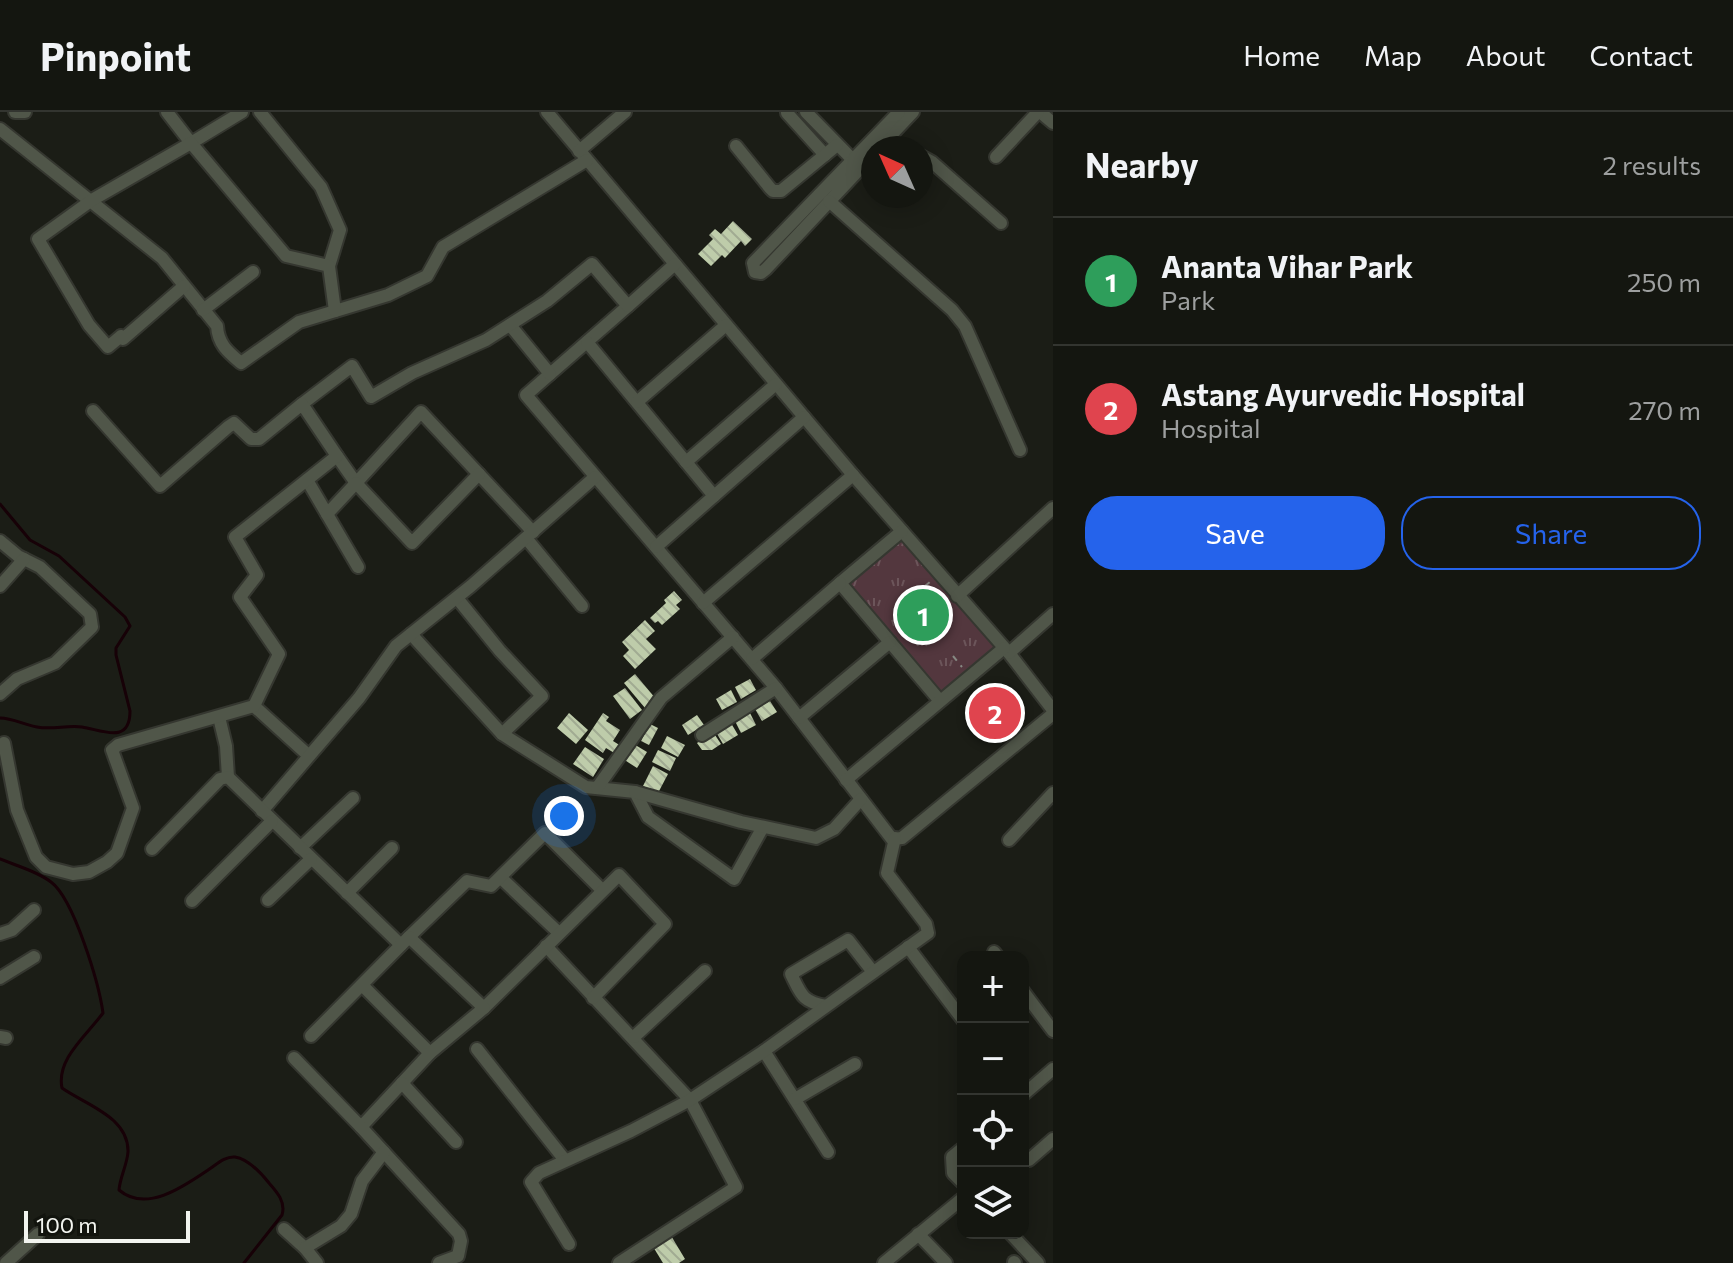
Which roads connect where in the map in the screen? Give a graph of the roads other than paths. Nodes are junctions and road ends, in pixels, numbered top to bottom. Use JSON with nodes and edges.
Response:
{"nodes":[{"id":1,"x":15,"y":112,"type":"edge"},
{"id":2,"x":25,"y":112,"type":"edge"},
{"id":3,"x":167,"y":112,"type":"edge"},
{"id":4,"x":242,"y":112,"type":"edge"},
{"id":5,"x":260,"y":112,"type":"edge"},
{"id":6,"x":547,"y":112,"type":"edge"},
{"id":7,"x":625,"y":112,"type":"edge"},
{"id":8,"x":806,"y":112,"type":"edge"},
{"id":9,"x":899,"y":112,"type":"edge"},
{"id":10,"x":913,"y":112,"type":"edge"},
{"id":11,"x":1039,"y":112,"type":"edge"},
{"id":12,"x":787,"y":113,"type":"edge"},
{"id":13,"x":1053,"y":123,"type":"edge"},
{"id":14,"x":0,"y":129,"type":"edge"},
{"id":15,"x":890,"y":136,"type":"edge"},
{"id":16,"x":191,"y":143,"type":"junction"},
{"id":17,"x":837,"y":145,"type":"junction"},
{"id":18,"x":736,"y":146,"type":"dead end"},
{"id":19,"x":825,"y":155,"type":"junction"},
{"id":20,"x":583,"y":156,"type":"junction"},
{"id":21,"x":996,"y":157,"type":"dead end"},
{"id":22,"x":853,"y":160,"type":"junction"},
{"id":23,"x":933,"y":163,"type":"edge"},
{"id":24,"x":861,"y":170,"type":"edge"},
{"id":25,"x":92,"y":200,"type":"junction"},
{"id":26,"x":829,"y":201,"type":"junction"},
{"id":27,"x":1001,"y":223,"type":"dead end"},
{"id":28,"x":675,"y":264,"type":"junction"},
{"id":29,"x":329,"y":266,"type":"junction"},
{"id":30,"x":253,"y":272,"type":"dead end"},
{"id":31,"x":184,"y":286,"type":"junction"},
{"id":32,"x":628,"y":306,"type":"junction"},
{"id":33,"x":203,"y":310,"type":"junction"},
{"id":34,"x":335,"y":311,"type":"junction"},
{"id":35,"x":510,"y":325,"type":"junction"},
{"id":36,"x":726,"y":325,"type":"junction"},
{"id":37,"x":587,"y":342,"type":"junction"},
{"id":38,"x":550,"y":374,"type":"junction"},
{"id":39,"x":776,"y":384,"type":"junction"},
{"id":40,"x":637,"y":402,"type":"junction"},
{"id":41,"x":302,"y":404,"type":"junction"},
{"id":42,"x":93,"y":411,"type":"dead end"},
{"id":43,"x":804,"y":417,"type":"junction"},
{"id":44,"x":1020,"y":450,"type":"dead end"},
{"id":45,"x":337,"y":456,"type":"junction"},
{"id":46,"x":686,"y":462,"type":"junction"},
{"id":47,"x":479,"y":474,"type":"junction"},
{"id":48,"x":853,"y":475,"type":"junction"},
{"id":49,"x":595,"y":477,"type":"junction"},
{"id":50,"x":307,"y":480,"type":"junction"},
{"id":51,"x":356,"y":483,"type":"junction"},
{"id":52,"x":714,"y":496,"type":"junction"},
{"id":53,"x":1053,"y":508,"type":"edge"},
{"id":54,"x":327,"y":514,"type":"junction"},
{"id":55,"x":902,"y":531,"type":"junction"},
{"id":56,"x":529,"y":535,"type":"junction"},
{"id":57,"x":0,"y":541,"type":"edge"},
{"id":58,"x":656,"y":547,"type":"junction"},
{"id":59,"x":24,"y":559,"type":"junction"},
{"id":60,"x":358,"y":567,"type":"dead end"},
{"id":61,"x":840,"y":583,"type":"junction"},
{"id":62,"x":0,"y":586,"type":"edge"},
{"id":63,"x":957,"y":596,"type":"junction"},
{"id":64,"x":457,"y":598,"type":"junction"},
{"id":65,"x":703,"y":603,"type":"junction"},
{"id":66,"x":582,"y":606,"type":"dead end"},
{"id":67,"x":1053,"y":614,"type":"edge"},
{"id":68,"x":411,"y":634,"type":"junction"},
{"id":69,"x":733,"y":637,"type":"junction"},
{"id":70,"x":890,"y":642,"type":"junction"},
{"id":71,"x":1006,"y":651,"type":"junction"},
{"id":72,"x":752,"y":659,"type":"junction"},
{"id":73,"x":776,"y":688,"type":"junction"},
{"id":74,"x":0,"y":694,"type":"edge"},
{"id":75,"x":940,"y":701,"type":"junction"},
{"id":76,"x":254,"y":706,"type":"junction"},
{"id":77,"x":1053,"y":712,"type":"edge"},
{"id":78,"x":219,"y":717,"type":"junction"},
{"id":79,"x":799,"y":718,"type":"junction"},
{"id":80,"x":502,"y":734,"type":"junction"},
{"id":81,"x":702,"y":735,"type":"dead end"},
{"id":82,"x":4,"y":743,"type":"dead end"},
{"id":83,"x":308,"y":755,"type":"junction"},
{"id":84,"x":228,"y":777,"type":"junction"},
{"id":85,"x":846,"y":780,"type":"junction"},
{"id":86,"x":597,"y":788,"type":"junction"},
{"id":87,"x":635,"y":792,"type":"junction"},
{"id":88,"x":353,"y":798,"type":"dead end"},
{"id":89,"x":861,"y":799,"type":"junction"},
{"id":90,"x":1050,"y":801,"type":"edge"},
{"id":91,"x":262,"y":811,"type":"junction"},
{"id":92,"x":272,"y":821,"type":"junction"},
{"id":93,"x":763,"y":827,"type":"junction"},
{"id":94,"x":895,"y":838,"type":"junction"},
{"id":95,"x":1009,"y":840,"type":"dead end"},
{"id":96,"x":300,"y":848,"type":"junction"},
{"id":97,"x":392,"y":848,"type":"dead end"},
{"id":98,"x":152,"y":849,"type":"dead end"},
{"id":99,"x":311,"y":859,"type":"junction"},
{"id":100,"x":501,"y":878,"type":"junction"},
{"id":101,"x":602,"y":890,"type":"junction"},
{"id":102,"x":347,"y":893,"type":"junction"},
{"id":103,"x":268,"y":900,"type":"dead end"},
{"id":104,"x":192,"y":901,"type":"dead end"},
{"id":105,"x":34,"y":910,"type":"dead end"},
{"id":106,"x":559,"y":933,"type":"junction"},
{"id":107,"x":0,"y":934,"type":"edge"},
{"id":108,"x":405,"y":941,"type":"junction"},
{"id":109,"x":546,"y":946,"type":"junction"},
{"id":110,"x":908,"y":947,"type":"junction"},
{"id":111,"x":34,"y":957,"type":"dead end"},
{"id":112,"x":705,"y":971,"type":"dead end"},
{"id":113,"x":873,"y":972,"type":"junction"},
{"id":114,"x":0,"y":978,"type":"edge"},
{"id":115,"x":363,"y":986,"type":"junction"},
{"id":116,"x":593,"y":998,"type":"junction"},
{"id":117,"x":1029,"y":999,"type":"edge"},
{"id":118,"x":826,"y":1006,"type":"junction"},
{"id":119,"x":484,"y":1008,"type":"junction"},
{"id":120,"x":957,"y":1012,"type":"edge"},
{"id":121,"x":1053,"y":1031,"type":"edge"},
{"id":122,"x":311,"y":1036,"type":"dead end"},
{"id":123,"x":634,"y":1037,"type":"junction"},
{"id":124,"x":477,"y":1049,"type":"dead end"},
{"id":125,"x":764,"y":1051,"type":"junction"},
{"id":126,"x":430,"y":1053,"type":"junction"},
{"id":127,"x":294,"y":1058,"type":"dead end"},
{"id":128,"x":855,"y":1064,"type":"dead end"},
{"id":129,"x":1053,"y":1069,"type":"edge"},
{"id":130,"x":402,"y":1083,"type":"junction"},
{"id":131,"x":1029,"y":1090,"type":"edge"},
{"id":132,"x":795,"y":1099,"type":"junction"},
{"id":133,"x":690,"y":1100,"type":"junction"},
{"id":134,"x":361,"y":1127,"type":"junction"},
{"id":135,"x":1053,"y":1139,"type":"edge"},
{"id":136,"x":456,"y":1142,"type":"dead end"},
{"id":137,"x":384,"y":1152,"type":"junction"},
{"id":138,"x":828,"y":1152,"type":"dead end"},
{"id":139,"x":957,"y":1153,"type":"edge"},
{"id":140,"x":564,"y":1159,"type":"junction"},
{"id":141,"x":1029,"y":1160,"type":"dead end"},
{"id":142,"x":957,"y":1177,"type":"edge"},
{"id":143,"x":957,"y":1203,"type":"edge"},
{"id":144,"x":284,"y":1229,"type":"dead end"},
{"id":145,"x":38,"y":1234,"type":"dead end"},
{"id":146,"x":918,"y":1234,"type":"junction"},
{"id":147,"x":1016,"y":1239,"type":"edge"},
{"id":148,"x":569,"y":1244,"type":"dead end"},
{"id":149,"x":305,"y":1248,"type":"junction"},
{"id":150,"x":6,"y":1263,"type":"edge"},
{"id":151,"x":317,"y":1263,"type":"edge"},
{"id":152,"x":439,"y":1263,"type":"edge"},
{"id":153,"x":619,"y":1263,"type":"edge"},
{"id":154,"x":884,"y":1263,"type":"edge"},
{"id":155,"x":946,"y":1263,"type":"edge"},
{"id":156,"x":1038,"y":1263,"type":"edge"}],
"edges":[{"from":1,"to":2,"type":"street"},
{"from":3,"to":16,"type":"street"},
{"from":4,"to":16,"type":"street"},
{"from":5,"to":29,"type":"street"},
{"from":6,"to":20,"type":"street"},
{"from":7,"to":20,"type":"street"},
{"from":8,"to":17,"type":"street"},
{"from":9,"to":22,"type":"street"},
{"from":10,"to":15,"type":"street"},
{"from":11,"to":13,"type":"street"},
{"from":11,"to":21,"type":"street"},
{"from":12,"to":19,"type":"street"},
{"from":14,"to":25,"type":"street"},
{"from":16,"to":25,"type":"street"},
{"from":16,"to":29,"type":"street"},
{"from":17,"to":19,"type":"street"},
{"from":17,"to":22,"type":"street"},
{"from":18,"to":19,"type":"street"},
{"from":20,"to":28,"type":"street"},
{"from":20,"to":34,"type":"street"},
{"from":22,"to":26,"type":"street"},
{"from":23,"to":27,"type":"street"},
{"from":24,"to":26,"type":"street"},
{"from":25,"to":31,"type":"street"},
{"from":25,"to":31,"type":"street"},
{"from":26,"to":44,"type":"street"},
{"from":28,"to":32,"type":"street"},
{"from":28,"to":36,"type":"street"},
{"from":29,"to":34,"type":"street"},
{"from":30,"to":33,"type":"street"},
{"from":31,"to":33,"type":"street"},
{"from":32,"to":35,"type":"street"},
{"from":32,"to":37,"type":"street"},
{"from":33,"to":34,"type":"street"},
{"from":35,"to":38,"type":"street"},
{"from":35,"to":41,"type":"street"},
{"from":36,"to":39,"type":"street"},
{"from":36,"to":40,"type":"street"},
{"from":37,"to":38,"type":"street"},
{"from":37,"to":40,"type":"street"},
{"from":38,"to":49,"type":"street"},
{"from":39,"to":43,"type":"street"},
{"from":39,"to":46,"type":"street"},
{"from":40,"to":46,"type":"street"},
{"from":41,"to":42,"type":"street"},
{"from":41,"to":45,"type":"street"},
{"from":43,"to":48,"type":"street"},
{"from":43,"to":52,"type":"street"},
{"from":45,"to":50,"type":"street"},
{"from":45,"to":51,"type":"street"},
{"from":46,"to":52,"type":"street"},
{"from":47,"to":51,"type":"street"},
{"from":47,"to":51,"type":"street"},
{"from":47,"to":56,"type":"street"},
{"from":48,"to":55,"type":"street"},
{"from":48,"to":65,"type":"street"},
{"from":49,"to":56,"type":"street"},
{"from":49,"to":58,"type":"street"},
{"from":50,"to":54,"type":"street"},
{"from":50,"to":76,"type":"street"},
{"from":51,"to":54,"type":"street"},
{"from":52,"to":58,"type":"street"},
{"from":53,"to":63,"type":"street"},
{"from":54,"to":60,"type":"street"},
{"from":55,"to":61,"type":"street"},
{"from":55,"to":63,"type":"street"},
{"from":56,"to":64,"type":"street"},
{"from":56,"to":66,"type":"street"},
{"from":57,"to":59,"type":"street"},
{"from":58,"to":65,"type":"street"},
{"from":59,"to":62,"type":"street"},
{"from":59,"to":74,"type":"street"},
{"from":61,"to":70,"type":"street"},
{"from":61,"to":72,"type":"street"},
{"from":63,"to":71,"type":"street"},
{"from":64,"to":68,"type":"street"},
{"from":64,"to":80,"type":"street"},
{"from":65,"to":69,"type":"street"},
{"from":67,"to":71,"type":"street"},
{"from":68,"to":80,"type":"street"},
{"from":68,"to":83,"type":"street"},
{"from":69,"to":72,"type":"street"},
{"from":69,"to":86,"type":"street"},
{"from":70,"to":75,"type":"street"},
{"from":70,"to":79,"type":"street"},
{"from":71,"to":75,"type":"street"},
{"from":71,"to":77,"type":"street"},
{"from":72,"to":73,"type":"street"},
{"from":73,"to":79,"type":"street"},
{"from":73,"to":81,"type":"street"},
{"from":75,"to":85,"type":"street"},
{"from":76,"to":78,"type":"street"},
{"from":76,"to":83,"type":"street"},
{"from":77,"to":94,"type":"street"},
{"from":78,"to":82,"type":"street"},
{"from":78,"to":84,"type":"street"},
{"from":79,"to":85,"type":"street"},
{"from":80,"to":86,"type":"street"},
{"from":83,"to":91,"type":"street"},
{"from":84,"to":91,"type":"street"},
{"from":84,"to":98,"type":"street"},
{"from":85,"to":89,"type":"street"},
{"from":86,"to":87,"type":"street"},
{"from":87,"to":93,"type":"street"},
{"from":87,"to":93,"type":"street"},
{"from":88,"to":96,"type":"street"},
{"from":89,"to":93,"type":"street"},
{"from":89,"to":94,"type":"street"},
{"from":90,"to":95,"type":"street"},
{"from":91,"to":92,"type":"street"},
{"from":92,"to":96,"type":"street"},
{"from":92,"to":104,"type":"street"},
{"from":94,"to":110,"type":"street"},
{"from":96,"to":99,"type":"street"},
{"from":97,"to":102,"type":"street"},
{"from":99,"to":102,"type":"street"},
{"from":99,"to":103,"type":"street"},
{"from":100,"to":101,"type":"street"},
{"from":100,"to":106,"type":"street"},
{"from":100,"to":108,"type":"street"},
{"from":101,"to":106,"type":"street"},
{"from":101,"to":116,"type":"street"},
{"from":102,"to":108,"type":"street"},
{"from":105,"to":107,"type":"street"},
{"from":106,"to":109,"type":"street"},
{"from":108,"to":115,"type":"street"},
{"from":108,"to":119,"type":"street"},
{"from":109,"to":116,"type":"street"},
{"from":109,"to":119,"type":"street"},
{"from":110,"to":113,"type":"street"},
{"from":110,"to":120,"type":"street"},
{"from":111,"to":114,"type":"street"},
{"from":112,"to":123,"type":"street"},
{"from":113,"to":118,"type":"street"},
{"from":113,"to":118,"type":"street"},
{"from":115,"to":122,"type":"street"},
{"from":115,"to":126,"type":"street"},
{"from":116,"to":123,"type":"street"},
{"from":117,"to":121,"type":"street"},
{"from":118,"to":125,"type":"street"},
{"from":119,"to":126,"type":"street"},
{"from":123,"to":133,"type":"street"},
{"from":124,"to":140,"type":"street"},
{"from":125,"to":132,"type":"street"},
{"from":125,"to":133,"type":"street"},
{"from":126,"to":130,"type":"street"},
{"from":127,"to":134,"type":"street"},
{"from":128,"to":132,"type":"street"},
{"from":129,"to":131,"type":"street"},
{"from":130,"to":134,"type":"street"},
{"from":130,"to":136,"type":"street"},
{"from":132,"to":138,"type":"street"},
{"from":133,"to":140,"type":"street"},
{"from":133,"to":153,"type":"street"},
{"from":134,"to":137,"type":"street"},
{"from":135,"to":141,"type":"street"},
{"from":137,"to":149,"type":"street"},
{"from":137,"to":152,"type":"street"},
{"from":139,"to":142,"type":"street"},
{"from":140,"to":148,"type":"street"},
{"from":143,"to":146,"type":"street"},
{"from":144,"to":149,"type":"street"},
{"from":145,"to":150,"type":"street"},
{"from":146,"to":154,"type":"street"},
{"from":146,"to":155,"type":"street"},
{"from":147,"to":156,"type":"street"},
{"from":149,"to":151,"type":"street"}]}
